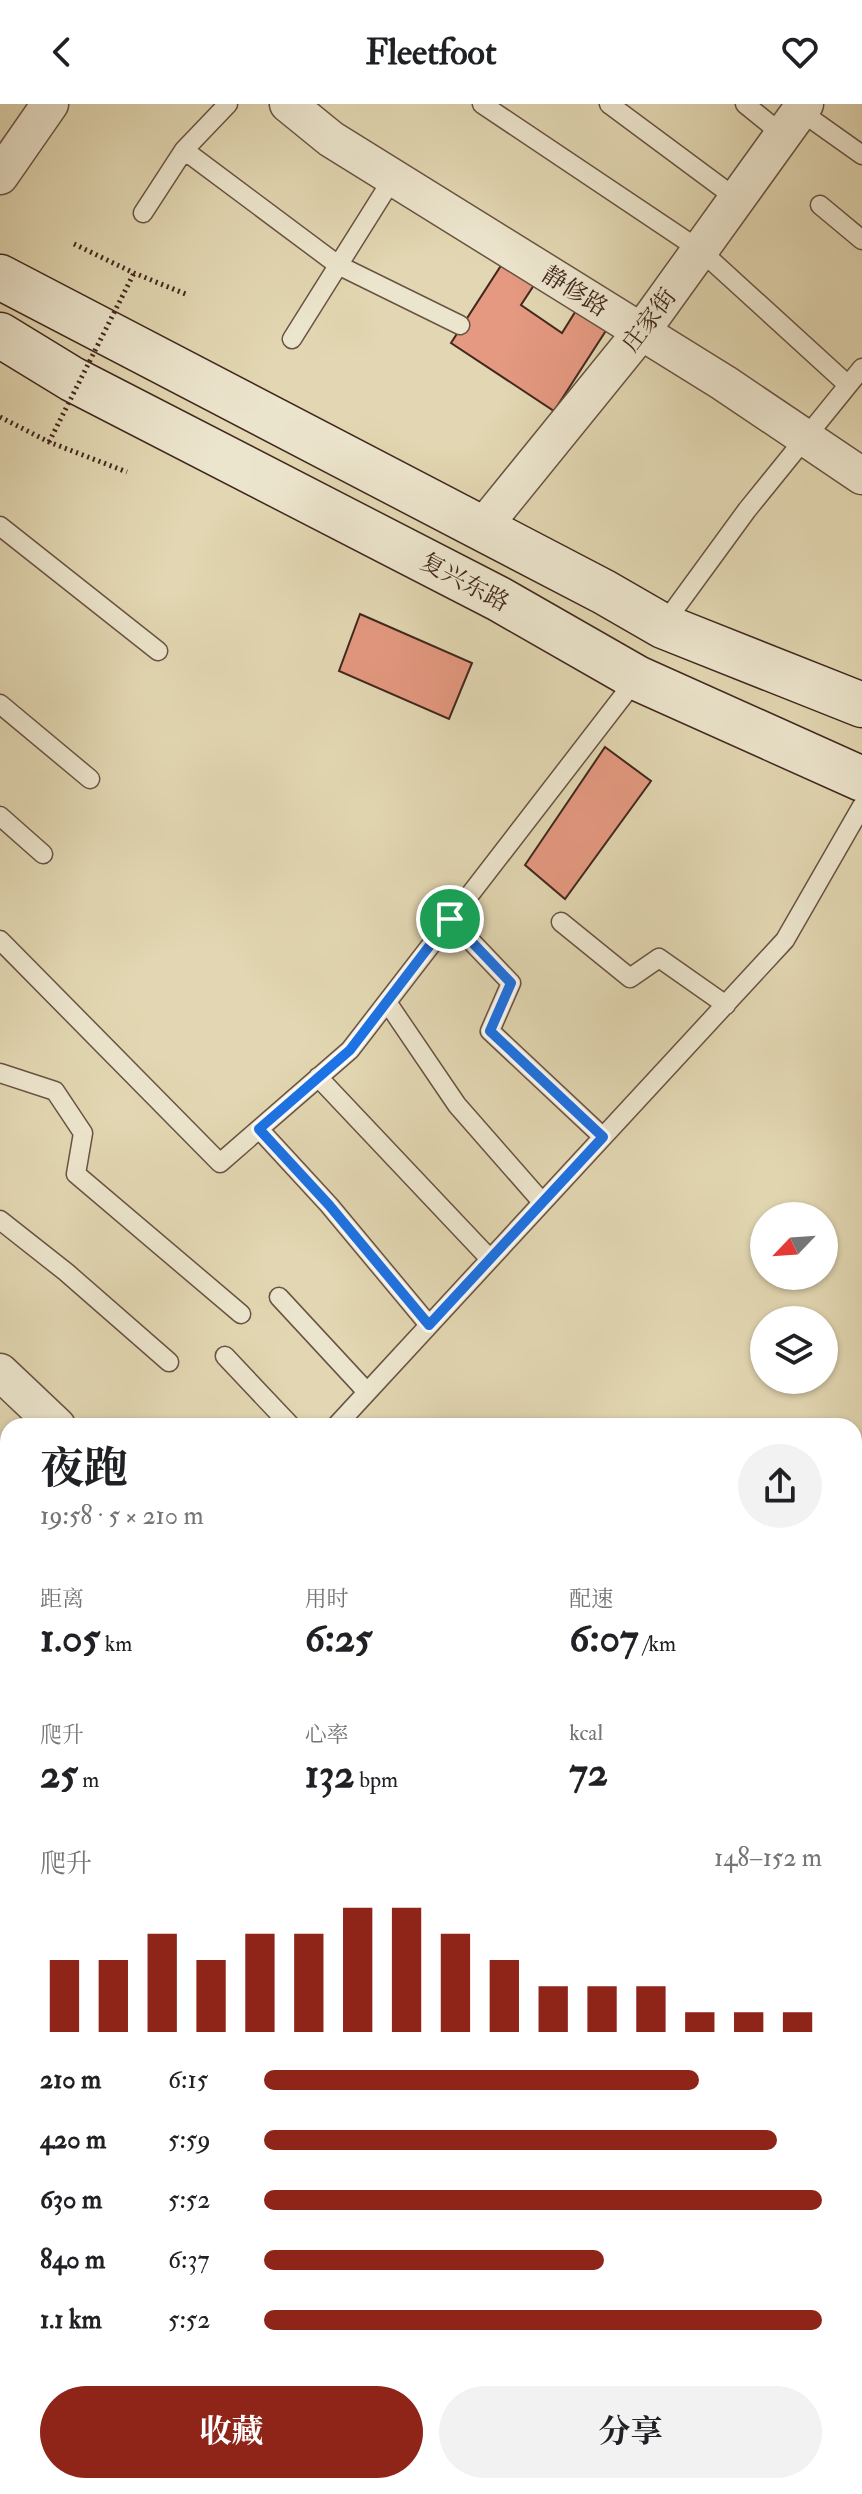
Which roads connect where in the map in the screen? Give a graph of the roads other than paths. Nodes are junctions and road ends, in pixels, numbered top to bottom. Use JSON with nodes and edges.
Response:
{"nodes":[{"id":1,"x":50,"y":104,"type":"edge"},
{"id":2,"x":228,"y":104,"type":"edge"},
{"id":3,"x":482,"y":104,"type":"edge"},
{"id":4,"x":609,"y":104,"type":"edge"},
{"id":5,"x":745,"y":104,"type":"edge"},
{"id":6,"x":292,"y":105,"type":"edge"},
{"id":7,"x":796,"y":117,"type":"edge"},
{"id":8,"x":184,"y":150,"type":"junction"},
{"id":9,"x":862,"y":155,"type":"edge"},
{"id":10,"x":0,"y":176,"type":"edge"},
{"id":11,"x":393,"y":178,"type":"junction"},
{"id":12,"x":737,"y":199,"type":"junction"},
{"id":13,"x":820,"y":205,"type":"dead end"},
{"id":14,"x":143,"y":213,"type":"dead end"},
{"id":15,"x":862,"y":240,"type":"edge"},
{"id":16,"x":700,"y":250,"type":"junction"},
{"id":17,"x":0,"y":261,"type":"edge"},
{"id":18,"x":338,"y":265,"type":"junction"},
{"id":19,"x":0,"y":277,"type":"edge"},
{"id":20,"x":460,"y":325,"type":"dead end"},
{"id":21,"x":96,"y":327,"type":"junction"},
{"id":22,"x":641,"y":332,"type":"junction"},
{"id":23,"x":0,"y":335,"type":"edge"},
{"id":24,"x":292,"y":339,"type":"dead end"},
{"id":25,"x":0,"y":358,"type":"edge"},
{"id":26,"x":862,"y":368,"type":"edge"},
{"id":27,"x":72,"y":379,"type":"junction"},
{"id":28,"x":848,"y":385,"type":"junction"},
{"id":29,"x":806,"y":438,"type":"junction"},
{"id":30,"x":862,"y":476,"type":"edge"},
{"id":31,"x":0,"y":526,"type":"edge"},
{"id":32,"x":482,"y":528,"type":"junction"},
{"id":33,"x":663,"y":626,"type":"junction"},
{"id":34,"x":158,"y":651,"type":"dead end"},
{"id":35,"x":637,"y":678,"type":"junction"},
{"id":36,"x":0,"y":704,"type":"edge"},
{"id":37,"x":862,"y":705,"type":"edge"},
{"id":38,"x":90,"y":779,"type":"dead end"},
{"id":39,"x":862,"y":779,"type":"edge"},
{"id":40,"x":862,"y":806,"type":"edge"},
{"id":41,"x":0,"y":816,"type":"edge"},
{"id":42,"x":43,"y":854,"type":"dead end"},
{"id":43,"x":450,"y":919,"type":"junction"},
{"id":44,"x":561,"y":922,"type":"dead end"},
{"id":45,"x":0,"y":940,"type":"edge"},
{"id":46,"x":387,"y":1002,"type":"junction"},
{"id":47,"x":726,"y":1005,"type":"junction"},
{"id":48,"x":0,"y":1073,"type":"edge"},
{"id":49,"x":318,"y":1077,"type":"junction"},
{"id":50,"x":259,"y":1129,"type":"junction"},
{"id":51,"x":603,"y":1137,"type":"junction"},
{"id":52,"x":542,"y":1202,"type":"junction"},
{"id":53,"x":0,"y":1220,"type":"edge"},
{"id":54,"x":490,"y":1259,"type":"junction"},
{"id":55,"x":279,"y":1297,"type":"dead end"},
{"id":56,"x":241,"y":1314,"type":"dead end"},
{"id":57,"x":429,"y":1325,"type":"junction"},
{"id":58,"x":225,"y":1356,"type":"dead end"},
{"id":59,"x":169,"y":1362,"type":"dead end"},
{"id":60,"x":0,"y":1372,"type":"edge"},
{"id":61,"x":367,"y":1392,"type":"junction"},
{"id":62,"x":49,"y":1418,"type":"edge"},
{"id":63,"x":283,"y":1418,"type":"edge"},
{"id":64,"x":343,"y":1418,"type":"edge"}],
"edges":[{"from":1,"to":10,"type":"street"},
{"from":2,"to":8,"type":"lane"},
{"from":3,"to":16,"type":"lane"},
{"from":4,"to":12,"type":"lane"},
{"from":5,"to":7,"type":"lane"},
{"from":6,"to":11,"type":"street","name":"静修路"},
{"from":7,"to":9,"type":"lane"},
{"from":7,"to":12,"type":"street","name":"庄家街"},
{"from":8,"to":14,"type":"lane"},
{"from":8,"to":18,"type":"lane"},
{"from":11,"to":18,"type":"lane"},
{"from":11,"to":22,"type":"street","name":"静修路"},
{"from":12,"to":16,"type":"street","name":"庄家街"},
{"from":13,"to":15,"type":"lane"},
{"from":16,"to":22,"type":"street","name":"庄家街"},
{"from":16,"to":28,"type":"lane"},
{"from":17,"to":21,"type":"main road"},
{"from":18,"to":20,"type":"lane"},
{"from":18,"to":24,"type":"lane"},
{"from":19,"to":21,"type":"main road"},
{"from":21,"to":32,"type":"main road"},
{"from":22,"to":29,"type":"street","name":"静修路"},
{"from":22,"to":32,"type":"street","name":"庄家街"},
{"from":23,"to":27,"type":"main road","name":"复兴东路"},
{"from":25,"to":27,"type":"main road","name":"复兴东路"},
{"from":26,"to":28,"type":"lane"},
{"from":27,"to":35,"type":"main road","name":"复兴东路"},
{"from":28,"to":29,"type":"lane"},
{"from":29,"to":30,"type":"street","name":"静修路"},
{"from":29,"to":33,"type":"lane"},
{"from":31,"to":34,"type":"lane"},
{"from":32,"to":33,"type":"main road"},
{"from":33,"to":37,"type":"main road"},
{"from":35,"to":39,"type":"main road","name":"复兴东路"},
{"from":35,"to":43,"type":"lane"},
{"from":36,"to":38,"type":"lane"},
{"from":40,"to":47,"type":"lane"},
{"from":41,"to":42,"type":"lane"},
{"from":43,"to":46,"type":"lane"},
{"from":43,"to":51,"type":"lane"},
{"from":44,"to":47,"type":"lane"},
{"from":45,"to":50,"type":"lane"},
{"from":46,"to":49,"type":"lane"},
{"from":46,"to":52,"type":"lane"},
{"from":47,"to":51,"type":"lane"},
{"from":48,"to":56,"type":"lane"},
{"from":49,"to":50,"type":"lane"},
{"from":49,"to":54,"type":"lane"},
{"from":50,"to":57,"type":"lane"},
{"from":51,"to":52,"type":"lane"},
{"from":52,"to":54,"type":"lane"},
{"from":53,"to":59,"type":"lane"},
{"from":54,"to":57,"type":"lane"},
{"from":55,"to":61,"type":"lane"},
{"from":57,"to":61,"type":"lane"},
{"from":58,"to":63,"type":"lane"},
{"from":60,"to":62,"type":"street"},
{"from":61,"to":64,"type":"lane"}]}
